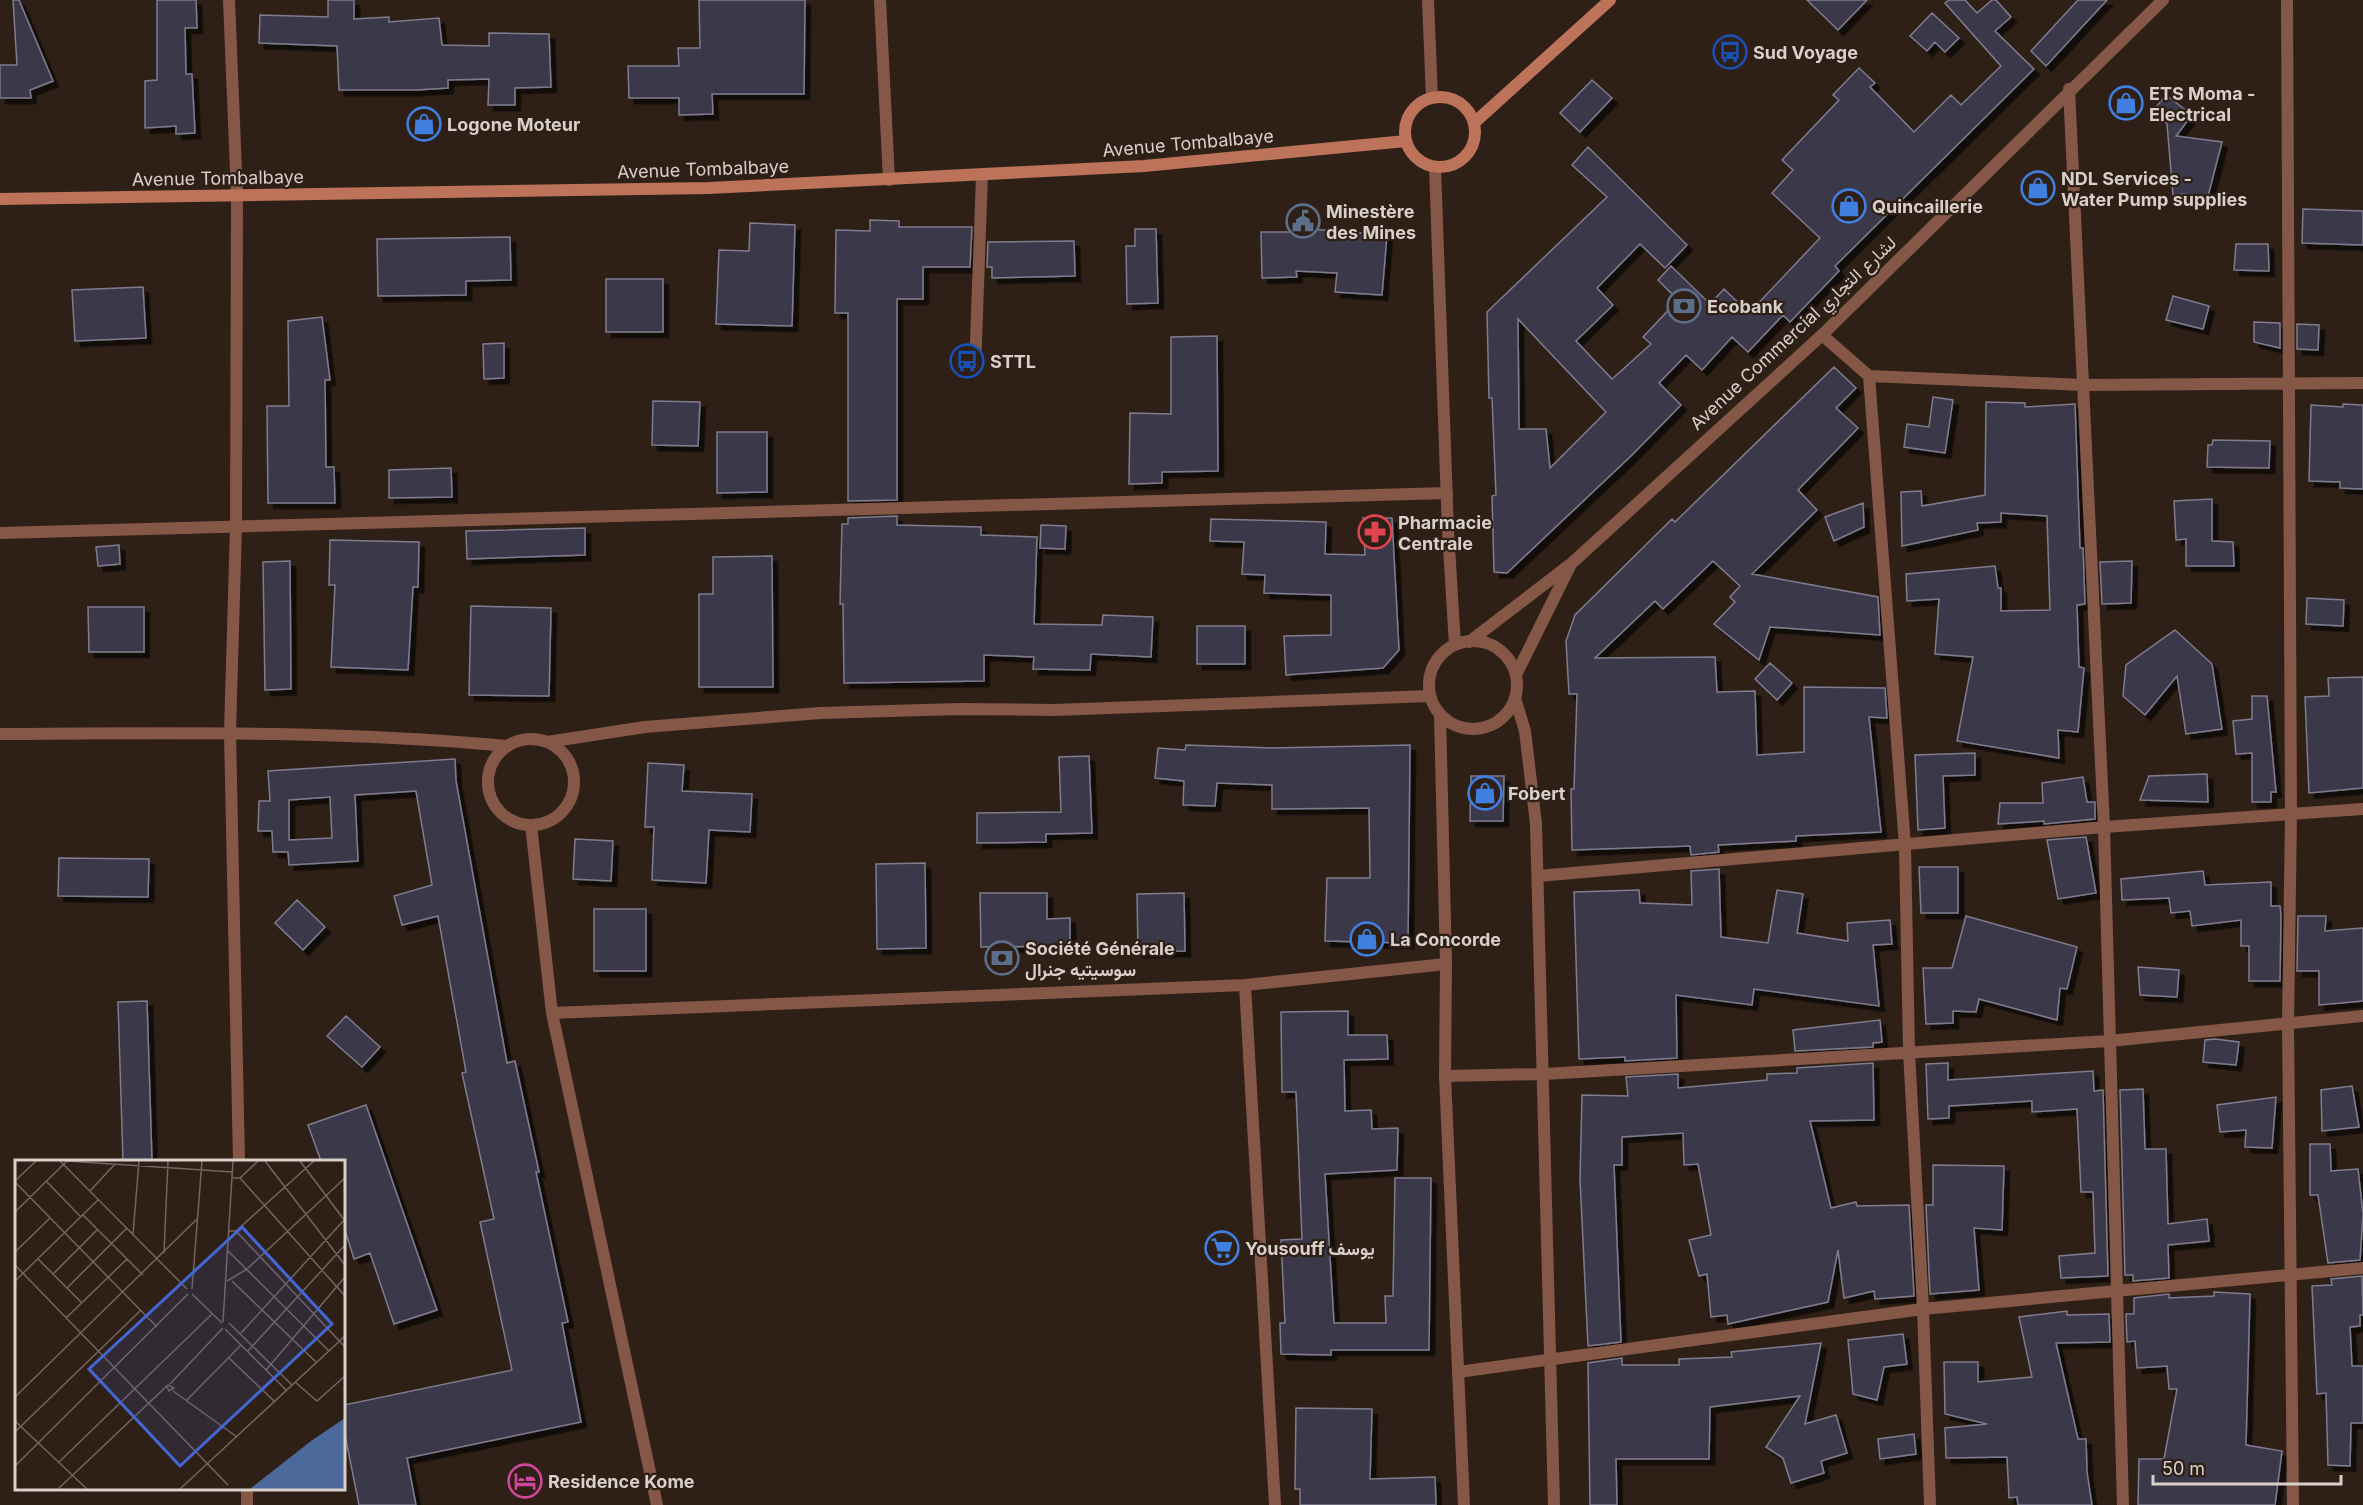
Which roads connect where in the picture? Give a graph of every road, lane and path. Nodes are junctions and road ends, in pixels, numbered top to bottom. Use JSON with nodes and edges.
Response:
{"nodes":[{"id":1,"x":229,"y":0,"type":"edge"},
{"id":2,"x":880,"y":0,"type":"edge"},
{"id":3,"x":1428,"y":0,"type":"edge"},
{"id":4,"x":1610,"y":0,"type":"edge"},
{"id":5,"x":2163,"y":0,"type":"edge"},
{"id":6,"x":2287,"y":0,"type":"edge"},
{"id":7,"x":2069,"y":89,"type":"junction"},
{"id":8,"x":1432,"y":98,"type":"junction"},
{"id":9,"x":1474,"y":123,"type":"junction"},
{"id":10,"x":1406,"y":141,"type":"junction"},
{"id":11,"x":1435,"y":167,"type":"junction"},
{"id":12,"x":982,"y":175,"type":"junction"},
{"id":13,"x":889,"y":180,"type":"junction"},
{"id":14,"x":237,"y":196,"type":"junction"},
{"id":15,"x":0,"y":199,"type":"edge"},
{"id":16,"x":1822,"y":335,"type":"junction"},
{"id":17,"x":975,"y":369,"type":"dead end"},
{"id":18,"x":1869,"y":376,"type":"junction"},
{"id":19,"x":2289,"y":382,"type":"junction"},
{"id":20,"x":2363,"y":383,"type":"edge"},
{"id":21,"x":2083,"y":385,"type":"junction"},
{"id":22,"x":1447,"y":492,"type":"junction"},
{"id":23,"x":236,"y":527,"type":"junction"},
{"id":24,"x":0,"y":533,"type":"edge"},
{"id":25,"x":1572,"y":563,"type":"junction"},
{"id":26,"x":1469,"y":642,"type":"junction"},
{"id":27,"x":1455,"y":645,"type":"junction"},
{"id":28,"x":1516,"y":675,"type":"junction"},
{"id":29,"x":1430,"y":696,"type":"junction"},
{"id":30,"x":1515,"y":699,"type":"junction"},
{"id":31,"x":1440,"y":715,"type":"junction"},
{"id":32,"x":230,"y":732,"type":"junction"},
{"id":33,"x":0,"y":734,"type":"edge"},
{"id":34,"x":548,"y":742,"type":"junction"},
{"id":35,"x":506,"y":746,"type":"junction"},
{"id":36,"x":2363,"y":809,"type":"edge"},
{"id":37,"x":2291,"y":815,"type":"junction"},
{"id":38,"x":531,"y":825,"type":"junction"},
{"id":39,"x":2104,"y":827,"type":"junction"},
{"id":40,"x":1905,"y":846,"type":"junction"},
{"id":41,"x":1538,"y":876,"type":"junction"},
{"id":42,"x":1446,"y":964,"type":"junction"},
{"id":43,"x":1245,"y":985,"type":"junction"},
{"id":44,"x":552,"y":1013,"type":"junction"},
{"id":45,"x":2363,"y":1016,"type":"edge"},
{"id":46,"x":2288,"y":1024,"type":"junction"},
{"id":47,"x":2109,"y":1041,"type":"junction"},
{"id":48,"x":1909,"y":1051,"type":"junction"},
{"id":49,"x":1544,"y":1074,"type":"junction"},
{"id":50,"x":1445,"y":1076,"type":"junction"},
{"id":51,"x":239,"y":1160,"type":"edge"},
{"id":52,"x":2363,"y":1268,"type":"edge"},
{"id":53,"x":2290,"y":1276,"type":"junction"},
{"id":54,"x":2117,"y":1291,"type":"junction"},
{"id":55,"x":1923,"y":1309,"type":"junction"},
{"id":56,"x":1551,"y":1357,"type":"junction"},
{"id":57,"x":1458,"y":1372,"type":"junction"},
{"id":58,"x":657,"y":1505,"type":"edge"},
{"id":59,"x":1275,"y":1505,"type":"edge"},
{"id":60,"x":1464,"y":1505,"type":"edge"},
{"id":61,"x":1554,"y":1505,"type":"edge"},
{"id":62,"x":1930,"y":1505,"type":"edge"},
{"id":63,"x":2123,"y":1505,"type":"edge"},
{"id":64,"x":2293,"y":1505,"type":"edge"}],
"edges":[{"from":1,"to":14,"type":"street"},
{"from":2,"to":13,"type":"street"},
{"from":3,"to":8,"type":"street"},
{"from":4,"to":9,"type":"main road"},
{"from":5,"to":7,"type":"street","name":"Avenue Commercial لشارع التجاري"},
{"from":6,"to":19,"type":"street"},
{"from":7,"to":16,"type":"street","name":"Avenue Commercial لشارع التجاري"},
{"from":7,"to":21,"type":"street"},
{"from":8,"to":9,"type":"main road"},
{"from":8,"to":10,"type":"main road"},
{"from":9,"to":11,"type":"main road"},
{"from":10,"to":11,"type":"main road"},
{"from":10,"to":12,"type":"main road","name":"Avenue Tombalbaye"},
{"from":11,"to":22,"type":"street"},
{"from":12,"to":13,"type":"main road","name":"Avenue Tombalbaye"},
{"from":12,"to":17,"type":"street"},
{"from":13,"to":14,"type":"main road","name":"Avenue Tombalbaye"},
{"from":14,"to":15,"type":"main road","name":"Avenue Tombalbaye"},
{"from":14,"to":23,"type":"street"},
{"from":16,"to":18,"type":"street"},
{"from":16,"to":25,"type":"street","name":"Avenue Commercial لشارع التجاري"},
{"from":18,"to":21,"type":"street"},
{"from":18,"to":40,"type":"street"},
{"from":19,"to":20,"type":"street"},
{"from":19,"to":21,"type":"street"},
{"from":19,"to":37,"type":"street"},
{"from":21,"to":39,"type":"street"},
{"from":22,"to":23,"type":"street"},
{"from":22,"to":27,"type":"street"},
{"from":23,"to":24,"type":"street"},
{"from":23,"to":32,"type":"street"},
{"from":25,"to":26,"type":"street","name":"Avenue Commercial لشارع التجاري"},
{"from":25,"to":28,"type":"street"},
{"from":26,"to":27,"type":"street"},
{"from":26,"to":28,"type":"street"},
{"from":27,"to":29,"type":"street"},
{"from":28,"to":30,"type":"street"},
{"from":29,"to":31,"type":"street"},
{"from":29,"to":34,"type":"street"},
{"from":30,"to":31,"type":"street"},
{"from":30,"to":41,"type":"street"},
{"from":31,"to":42,"type":"street"},
{"from":32,"to":33,"type":"street"},
{"from":32,"to":35,"type":"street"},
{"from":32,"to":51,"type":"street"},
{"from":34,"to":35,"type":"street"},
{"from":34,"to":38,"type":"street"},
{"from":35,"to":38,"type":"street"},
{"from":36,"to":37,"type":"street"},
{"from":37,"to":39,"type":"street"},
{"from":37,"to":46,"type":"street"},
{"from":38,"to":44,"type":"street"},
{"from":39,"to":40,"type":"street"},
{"from":39,"to":47,"type":"street"},
{"from":40,"to":41,"type":"street"},
{"from":40,"to":48,"type":"street"},
{"from":41,"to":49,"type":"street"},
{"from":42,"to":43,"type":"street"},
{"from":42,"to":50,"type":"street"},
{"from":43,"to":44,"type":"street"},
{"from":43,"to":59,"type":"street"},
{"from":44,"to":58,"type":"street"},
{"from":45,"to":46,"type":"street"},
{"from":46,"to":47,"type":"street"},
{"from":46,"to":53,"type":"street"},
{"from":47,"to":48,"type":"street"},
{"from":47,"to":54,"type":"street"},
{"from":48,"to":49,"type":"street"},
{"from":48,"to":55,"type":"street"},
{"from":49,"to":50,"type":"street"},
{"from":49,"to":56,"type":"street"},
{"from":50,"to":57,"type":"street"},
{"from":52,"to":53,"type":"street"},
{"from":53,"to":54,"type":"street"},
{"from":53,"to":64,"type":"street"},
{"from":54,"to":55,"type":"street"},
{"from":54,"to":63,"type":"street"},
{"from":55,"to":56,"type":"street"},
{"from":55,"to":62,"type":"street"},
{"from":56,"to":57,"type":"street"},
{"from":56,"to":61,"type":"street"},
{"from":57,"to":60,"type":"street"}]}
